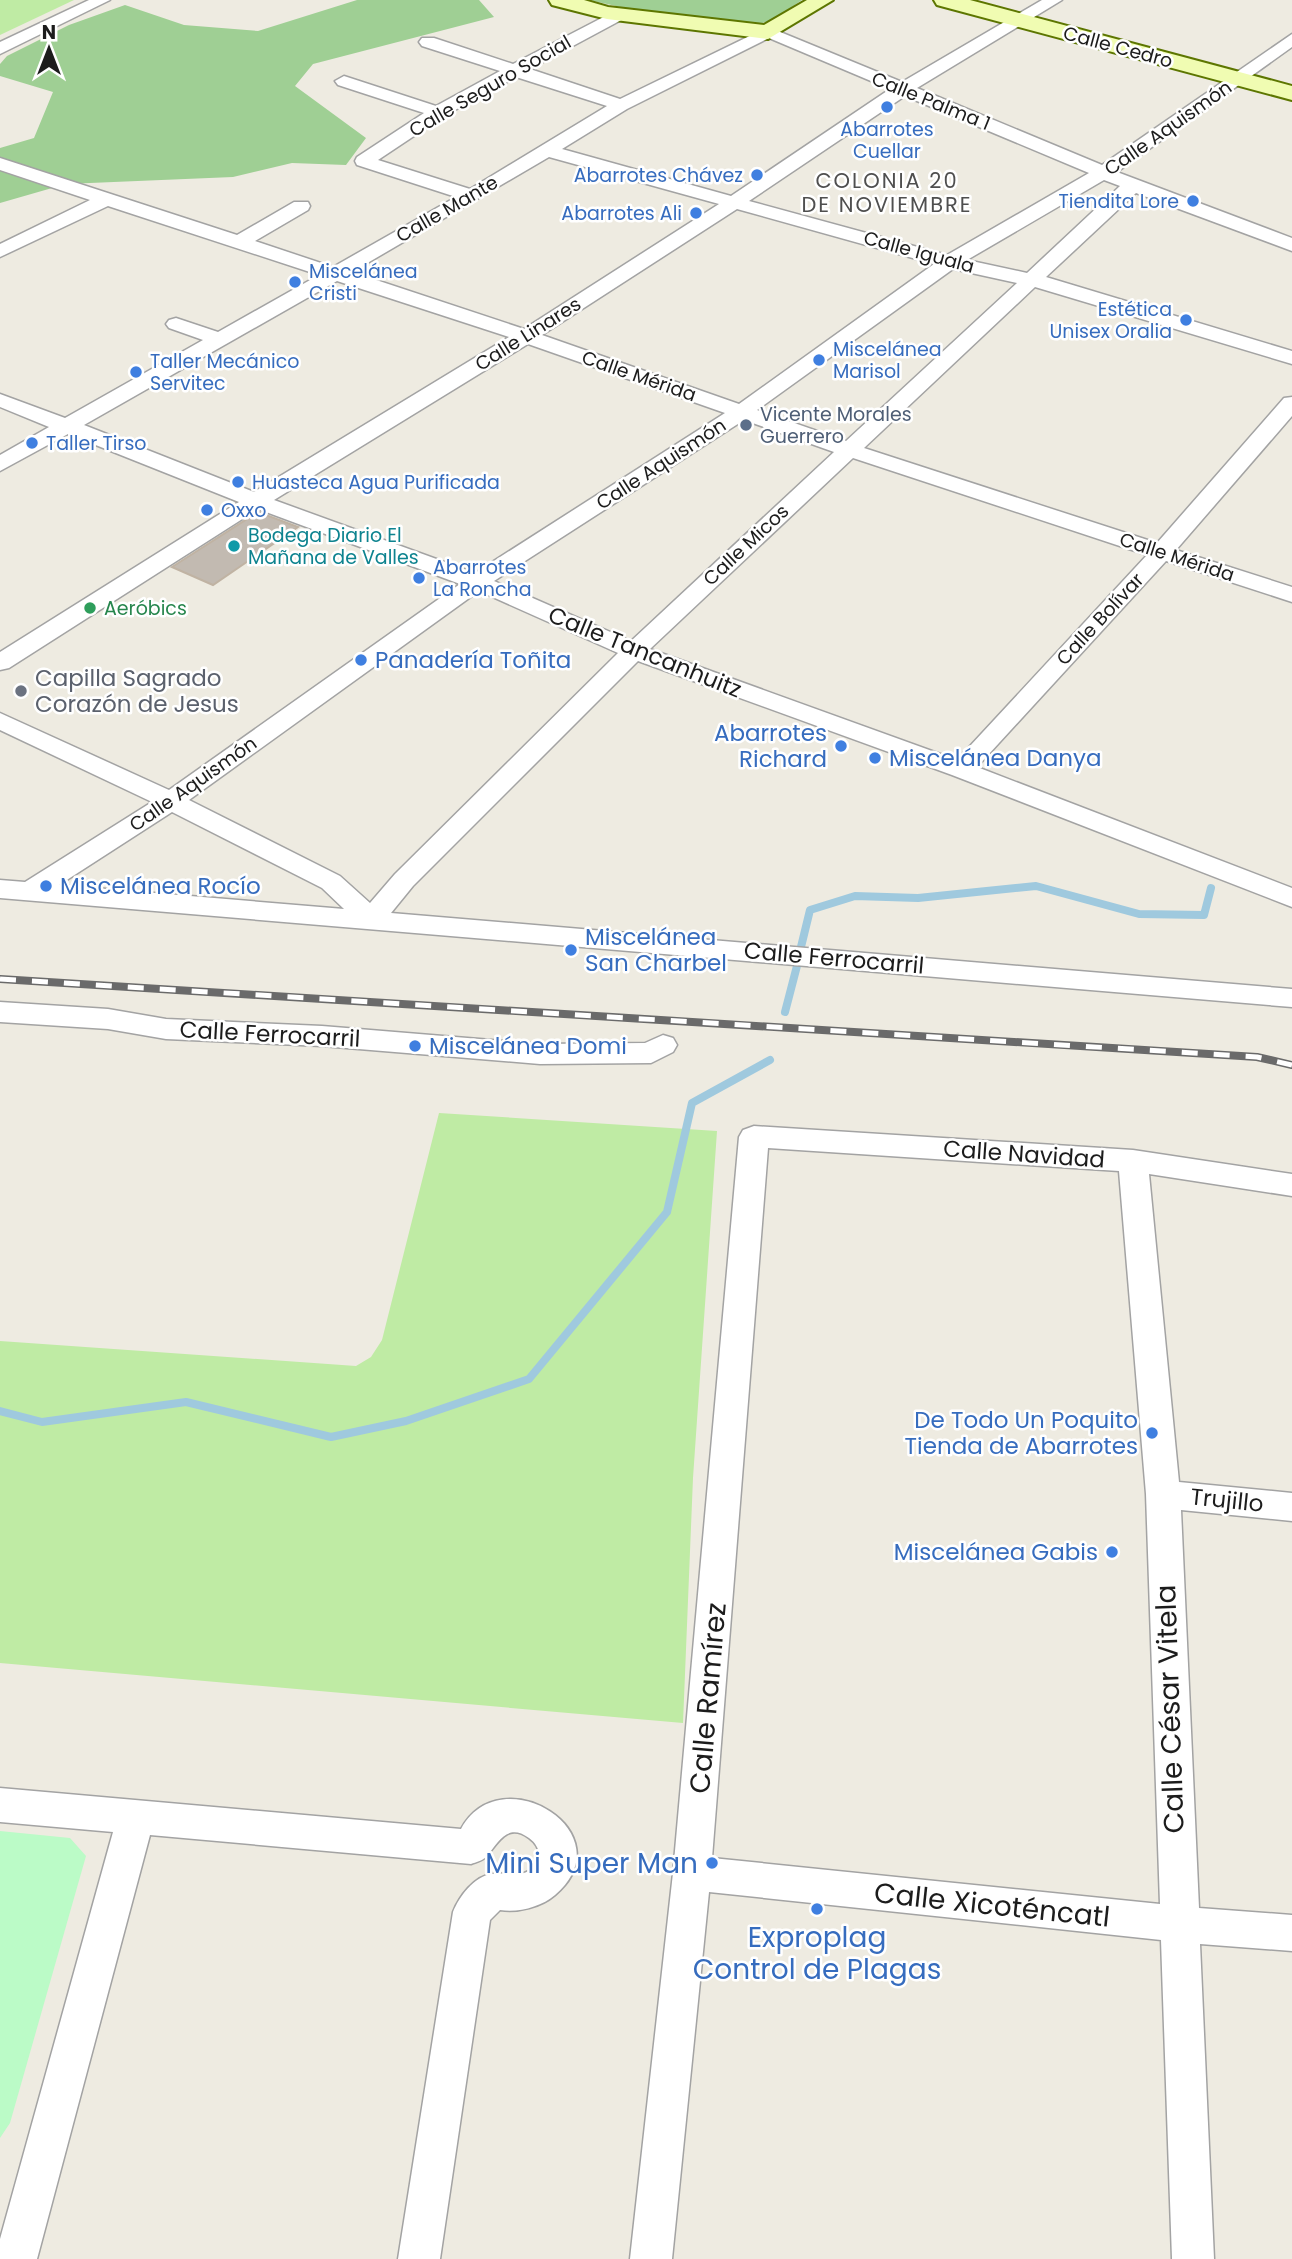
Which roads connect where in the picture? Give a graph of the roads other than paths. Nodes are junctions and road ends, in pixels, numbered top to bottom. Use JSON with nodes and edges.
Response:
{"nodes":[{"id":1,"x":102,"y":0,"type":"edge"},
{"id":2,"x":559,"y":0,"type":"edge"},
{"id":3,"x":822,"y":0,"type":"edge"},
{"id":4,"x":945,"y":0,"type":"edge"},
{"id":5,"x":1054,"y":0,"type":"edge"},
{"id":6,"x":619,"y":14,"type":"junction"},
{"id":7,"x":1020,"y":21,"type":"junction"},
{"id":8,"x":768,"y":33,"type":"junction"},
{"id":9,"x":1292,"y":39,"type":"edge"},
{"id":10,"x":428,"y":42,"type":"dead end"},
{"id":11,"x":0,"y":49,"type":"edge"},
{"id":12,"x":517,"y":69,"type":"junction"},
{"id":13,"x":1239,"y":78,"type":"junction"},
{"id":14,"x":344,"y":81,"type":"dead end"},
{"id":15,"x":901,"y":89,"type":"junction"},
{"id":16,"x":1292,"y":93,"type":"edge"},
{"id":17,"x":621,"y":105,"type":"junction"},
{"id":18,"x":438,"y":111,"type":"junction"},
{"id":19,"x":544,"y":150,"type":"junction"},
{"id":20,"x":0,"y":164,"type":"edge"},
{"id":21,"x":1104,"y":172,"type":"junction"},
{"id":22,"x":1133,"y":185,"type":"junction"},
{"id":23,"x":472,"y":196,"type":"junction"},
{"id":24,"x":105,"y":201,"type":"junction"},
{"id":25,"x":735,"y":202,"type":"junction"},
{"id":26,"x":301,"y":206,"type":"dead end"},
{"id":27,"x":238,"y":243,"type":"junction"},
{"id":28,"x":1292,"y":245,"type":"edge"},
{"id":29,"x":0,"y":251,"type":"edge"},
{"id":30,"x":949,"y":262,"type":"junction"},
{"id":31,"x":332,"y":274,"type":"junction"},
{"id":32,"x":1033,"y":280,"type":"junction"},
{"id":33,"x":176,"y":324,"type":"dead end"},
{"id":34,"x":526,"y":336,"type":"junction"},
{"id":35,"x":217,"y":338,"type":"junction"},
{"id":36,"x":1292,"y":358,"type":"edge"},
{"id":37,"x":0,"y":400,"type":"edge"},
{"id":38,"x":1292,"y":403,"type":"edge"},
{"id":39,"x":741,"y":412,"type":"junction"},
{"id":40,"x":65,"y":426,"type":"junction"},
{"id":41,"x":847,"y":449,"type":"junction"},
{"id":42,"x":0,"y":464,"type":"edge"},
{"id":43,"x":256,"y":501,"type":"junction"},
{"id":44,"x":1162,"y":552,"type":"junction"},
{"id":45,"x":477,"y":582,"type":"junction"},
{"id":46,"x":1292,"y":595,"type":"edge"},
{"id":47,"x":634,"y":651,"type":"junction"},
{"id":48,"x":0,"y":663,"type":"edge"},
{"id":49,"x":0,"y":720,"type":"edge"},
{"id":50,"x":961,"y":770,"type":"junction"},
{"id":51,"x":172,"y":800,"type":"junction"},
{"id":52,"x":0,"y":889,"type":"edge"},
{"id":53,"x":31,"y":891,"type":"junction"},
{"id":54,"x":1292,"y":898,"type":"edge"},
{"id":55,"x":371,"y":919,"type":"junction"},
{"id":56,"x":1292,"y":998,"type":"edge"},
{"id":57,"x":0,"y":1012,"type":"edge"},
{"id":58,"x":663,"y":1045,"type":"dead end"},
{"id":59,"x":754,"y":1137,"type":"joint"},
{"id":60,"x":1133,"y":1161,"type":"junction"},
{"id":61,"x":1292,"y":1185,"type":"edge"},
{"id":62,"x":1163,"y":1494,"type":"junction"},
{"id":63,"x":1292,"y":1507,"type":"edge"},
{"id":64,"x":0,"y":1805,"type":"edge"},
{"id":65,"x":135,"y":1819,"type":"junction"},
{"id":66,"x":692,"y":1873,"type":"junction"},
{"id":67,"x":1178,"y":1924,"type":"junction"},
{"id":68,"x":1292,"y":1933,"type":"edge"},
{"id":69,"x":0,"y":2245,"type":"edge"},
{"id":70,"x":15,"y":2259,"type":"edge"},
{"id":71,"x":419,"y":2259,"type":"edge"},
{"id":72,"x":651,"y":2259,"type":"edge"},
{"id":73,"x":1193,"y":2259,"type":"edge"}],
"edges":[{"from":1,"to":11,"type":"street"},
{"from":2,"to":6,"type":"street","name":"Calle Palma 1"},
{"from":3,"to":8,"type":"street","name":"Calle Mante"},
{"from":4,"to":7,"type":"street","name":"Calle Cedro"},
{"from":5,"to":7,"type":"street","name":"Calle Linares"},
{"from":6,"to":8,"type":"street","name":"Calle Palma 1"},
{"from":6,"to":12,"type":"street","name":"Calle Seguro Social"},
{"from":7,"to":13,"type":"street","name":"Calle Cedro"},
{"from":7,"to":15,"type":"street","name":"Calle Linares"},
{"from":8,"to":15,"type":"street","name":"Calle Palma 1"},
{"from":8,"to":17,"type":"street","name":"Calle Mante"},
{"from":9,"to":13,"type":"street","name":"Calle Aquismón"},
{"from":10,"to":12,"type":"street"},
{"from":12,"to":17,"type":"street"},
{"from":12,"to":18,"type":"street","name":"Calle Seguro Social"},
{"from":13,"to":16,"type":"street","name":"Calle Cedro"},
{"from":13,"to":21,"type":"street","name":"Calle Aquismón"},
{"from":14,"to":18,"type":"street"},
{"from":15,"to":21,"type":"street","name":"Calle Palma 1"},
{"from":15,"to":25,"type":"street","name":"Calle Linares"},
{"from":17,"to":19,"type":"street","name":"Calle Mante"},
{"from":18,"to":23,"type":"street","name":"Calle Seguro Social"},
{"from":19,"to":23,"type":"street","name":"Calle Mante"},
{"from":19,"to":25,"type":"street","name":"Calle Iguala"},
{"from":20,"to":24,"type":"street","name":"Calle Mérida"},
{"from":21,"to":22,"type":"street","name":"Calle Palma 1"},
{"from":21,"to":30,"type":"street","name":"Calle Aquismón"},
{"from":22,"to":28,"type":"street","name":"Calle Palma 1"},
{"from":22,"to":32,"type":"street","name":"Calle Micos"},
{"from":23,"to":31,"type":"street","name":"Calle Mante"},
{"from":24,"to":27,"type":"street","name":"Calle Mérida"},
{"from":24,"to":29,"type":"street"},
{"from":25,"to":30,"type":"street","name":"Calle Iguala"},
{"from":25,"to":34,"type":"street","name":"Calle Linares"},
{"from":26,"to":27,"type":"street"},
{"from":27,"to":31,"type":"street","name":"Calle Mérida"},
{"from":30,"to":32,"type":"street","name":"Calle Iguala"},
{"from":30,"to":39,"type":"street","name":"Calle Aquismón"},
{"from":31,"to":34,"type":"street","name":"Calle Mérida"},
{"from":31,"to":35,"type":"street","name":"Calle Mante"},
{"from":32,"to":36,"type":"street","name":"Calle Iguala"},
{"from":32,"to":41,"type":"street","name":"Calle Micos"},
{"from":33,"to":35,"type":"street"},
{"from":34,"to":39,"type":"street","name":"Calle Mérida"},
{"from":34,"to":43,"type":"street","name":"Calle Linares"},
{"from":35,"to":40,"type":"street","name":"Calle Mante"},
{"from":37,"to":40,"type":"street","name":"Calle Tancanhuitz"},
{"from":38,"to":44,"type":"street","name":"Calle Bolívar"},
{"from":39,"to":41,"type":"street","name":"Calle Mérida"},
{"from":39,"to":45,"type":"street","name":"Calle Aquismón"},
{"from":40,"to":42,"type":"street","name":"Calle Mante"},
{"from":40,"to":43,"type":"street","name":"Calle Tancanhuitz"},
{"from":41,"to":44,"type":"street","name":"Calle Mérida"},
{"from":41,"to":47,"type":"street","name":"Calle Micos"},
{"from":43,"to":45,"type":"street","name":"Calle Tancanhuitz"},
{"from":43,"to":48,"type":"street","name":"Calle Linares"},
{"from":44,"to":46,"type":"street","name":"Calle Mérida"},
{"from":44,"to":50,"type":"street","name":"Calle Bolívar"},
{"from":45,"to":47,"type":"street","name":"Calle Tancanhuitz"},
{"from":45,"to":51,"type":"street","name":"Calle Aquismón"},
{"from":47,"to":50,"type":"street","name":"Calle Tancanhuitz"},
{"from":47,"to":55,"type":"street","name":"Calle Micos"},
{"from":49,"to":51,"type":"street"},
{"from":50,"to":54,"type":"street","name":"Calle Tancanhuitz"},
{"from":51,"to":53,"type":"street","name":"Calle Aquismón"},
{"from":51,"to":55,"type":"street"},
{"from":52,"to":53,"type":"street","name":"Calle Ferrocarril"},
{"from":53,"to":55,"type":"street","name":"Calle Ferrocarril"},
{"from":55,"to":56,"type":"street","name":"Calle Ferrocarril"},
{"from":57,"to":58,"type":"street","name":"Calle Ferrocarril"},
{"from":59,"to":60,"type":"street","name":"Calle Navidad"},
{"from":59,"to":66,"type":"street","name":"Calle Ramírez"},
{"from":60,"to":61,"type":"street","name":"Calle Navidad"},
{"from":60,"to":62,"type":"street","name":"Calle César Vitela"},
{"from":62,"to":63,"type":"street","name":"Trujillo"},
{"from":62,"to":67,"type":"street","name":"Calle César Vitela"},
{"from":64,"to":65,"type":"street"},
{"from":65,"to":70,"type":"street"},
{"from":65,"to":71,"type":"street"},
{"from":66,"to":67,"type":"street","name":"Calle Xicoténcatl"},
{"from":66,"to":72,"type":"street","name":"Calle Ramírez"},
{"from":67,"to":68,"type":"street","name":"Calle Xicoténcatl"},
{"from":67,"to":73,"type":"street","name":"Calle César Vitela"},
{"from":69,"to":70,"type":"street"}]}
